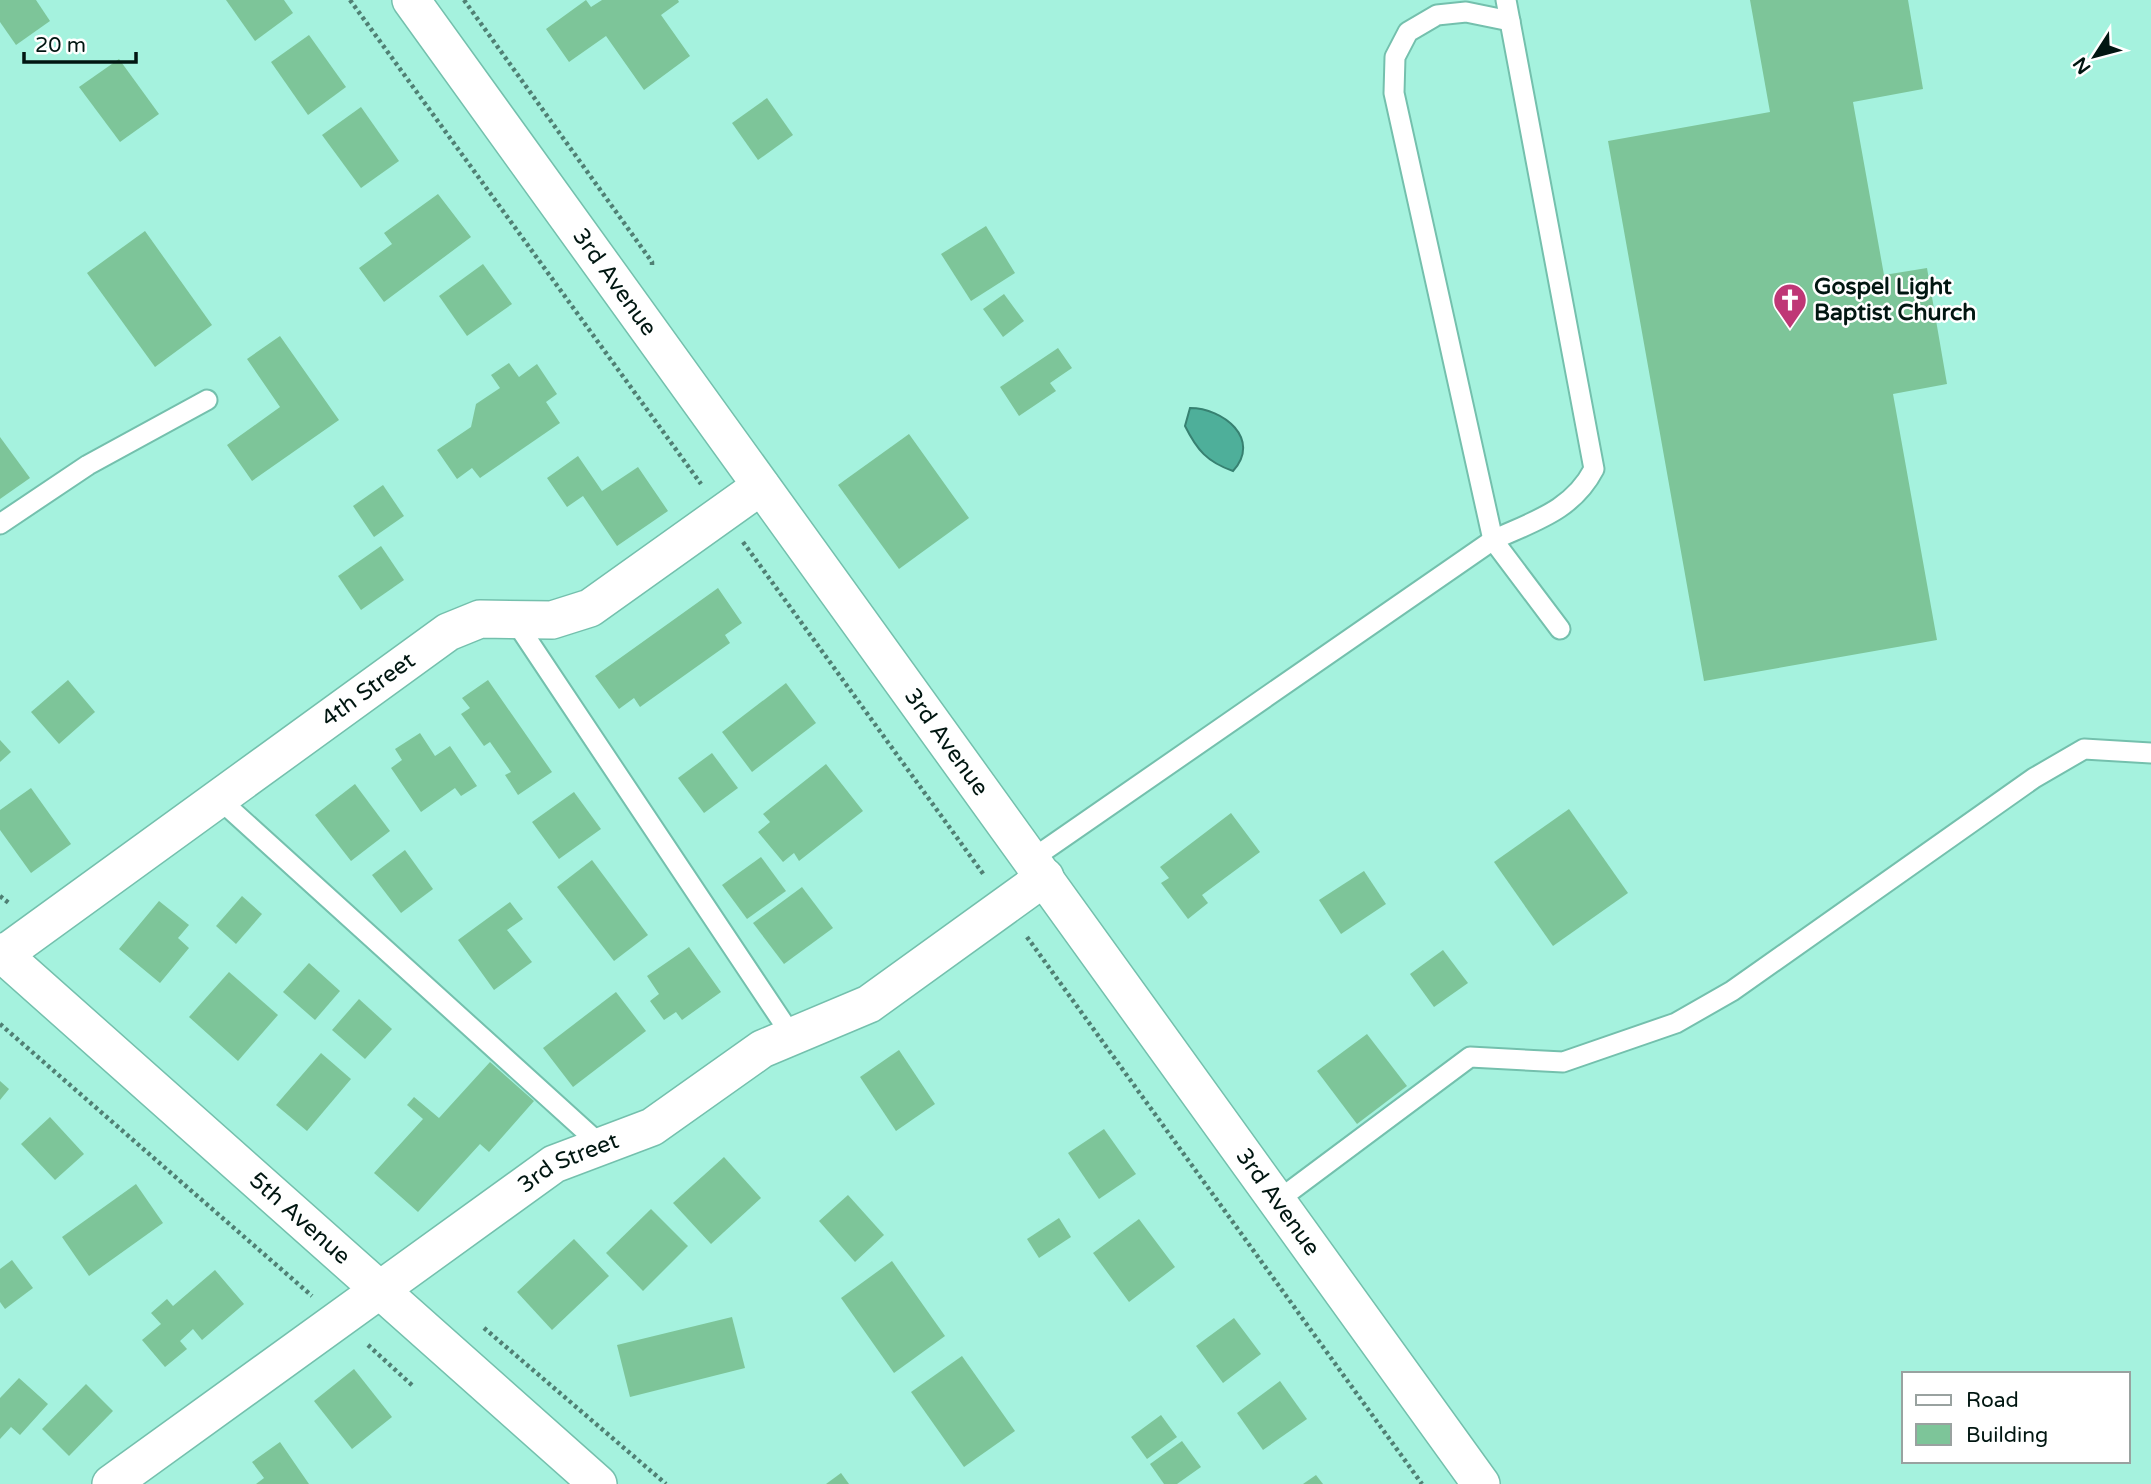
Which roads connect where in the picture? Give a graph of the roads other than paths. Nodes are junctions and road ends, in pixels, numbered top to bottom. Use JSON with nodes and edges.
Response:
{"nodes":[{"id":1,"x":411,"y":0,"type":"edge"},
{"id":2,"x":1506,"y":0,"type":"edge"},
{"id":3,"x":1510,"y":21,"type":"junction"},
{"id":4,"x":207,"y":400,"type":"dead end"},
{"id":5,"x":761,"y":486,"type":"junction"},
{"id":6,"x":0,"y":524,"type":"edge"},
{"id":7,"x":1493,"y":540,"type":"junction"},
{"id":8,"x":513,"y":618,"type":"junction"},
{"id":9,"x":1560,"y":629,"type":"dead end"},
{"id":10,"x":2151,"y":753,"type":"edge"},
{"id":11,"x":218,"y":798,"type":"junction"},
{"id":12,"x":1038,"y":868,"type":"junction"},
{"id":13,"x":1,"y":955,"type":"edge"},
{"id":14,"x":792,"y":1036,"type":"junction"},
{"id":15,"x":602,"y":1146,"type":"junction"},
{"id":16,"x":1277,"y":1200,"type":"junction"},
{"id":17,"x":379,"y":1289,"type":"junction"},
{"id":18,"x":111,"y":1484,"type":"edge"},
{"id":19,"x":598,"y":1484,"type":"edge"},
{"id":20,"x":1481,"y":1484,"type":"edge"}],
"edges":[{"from":1,"to":5,"type":"street","name":"3rd Avenue"},
{"from":2,"to":3,"type":"lane"},
{"from":3,"to":7,"type":"lane"},
{"from":3,"to":7,"type":"lane"},
{"from":4,"to":6,"type":"lane"},
{"from":5,"to":8,"type":"street","name":"4th Street"},
{"from":5,"to":12,"type":"street","name":"3rd Avenue"},
{"from":7,"to":9,"type":"lane"},
{"from":7,"to":12,"type":"lane"},
{"from":8,"to":11,"type":"street","name":"4th Street"},
{"from":8,"to":14,"type":"lane"},
{"from":10,"to":16,"type":"lane"},
{"from":11,"to":13,"type":"street","name":"4th Street"},
{"from":11,"to":15,"type":"lane"},
{"from":12,"to":14,"type":"street","name":"3rd Street"},
{"from":12,"to":16,"type":"street","name":"3rd Avenue"},
{"from":13,"to":17,"type":"street","name":"5th Avenue"},
{"from":14,"to":15,"type":"street","name":"3rd Street"},
{"from":15,"to":17,"type":"street","name":"3rd Street"},
{"from":16,"to":20,"type":"street","name":"3rd Avenue"},
{"from":17,"to":18,"type":"street","name":"3rd Street"},
{"from":17,"to":19,"type":"street","name":"5th Avenue"}]}
